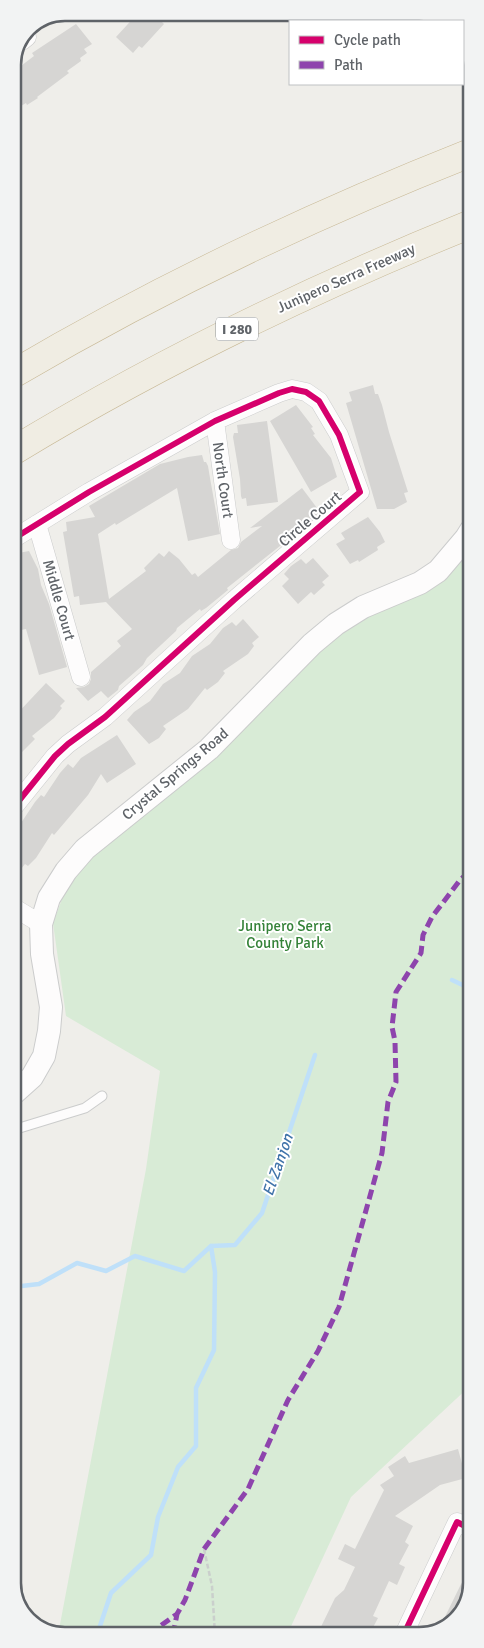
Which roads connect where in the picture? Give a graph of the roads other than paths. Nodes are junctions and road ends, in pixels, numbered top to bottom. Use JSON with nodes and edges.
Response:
{"nodes":[{"id":1,"x":463,"y":156,"type":"edge"},
{"id":2,"x":463,"y":227,"type":"edge"},
{"id":3,"x":21,"y":370,"type":"edge"},
{"id":4,"x":216,"y":421,"type":"junction"},
{"id":5,"x":21,"y":447,"type":"edge"},
{"id":6,"x":37,"y":524,"type":"junction"},
{"id":7,"x":21,"y":534,"type":"edge"},
{"id":8,"x":232,"y":540,"type":"dead end"},
{"id":9,"x":463,"y":542,"type":"edge"},
{"id":10,"x":81,"y":677,"type":"dead end"},
{"id":11,"x":21,"y":798,"type":"edge"},
{"id":12,"x":21,"y":912,"type":"edge"},
{"id":13,"x":42,"y":924,"type":"junction"},
{"id":14,"x":21,"y":1087,"type":"edge"},
{"id":15,"x":102,"y":1096,"type":"dead end"},
{"id":16,"x":21,"y":1128,"type":"edge"},
{"id":17,"x":463,"y":1527,"type":"edge"},
{"id":18,"x":408,"y":1627,"type":"edge"}],
"edges":[{"from":1,"to":3,"type":"highway"},
{"from":2,"to":5,"type":"highway","name":"Junipero Serra Freeway","number":"I 280"},
{"from":4,"to":6,"type":"street","name":"Circle Court"},
{"from":4,"to":8,"type":"street","name":"North Court"},
{"from":4,"to":11,"type":"street","name":"Circle Court"},
{"from":6,"to":7,"type":"street","name":"Circle Court"},
{"from":6,"to":10,"type":"street","name":"Middle Court"},
{"from":9,"to":13,"type":"street","name":"Crystal Springs Road"},
{"from":12,"to":13,"type":"street"},
{"from":13,"to":14,"type":"street","name":"Crystal Springs Road"},
{"from":15,"to":16,"type":"lane"},
{"from":17,"to":18,"type":"street"}]}
